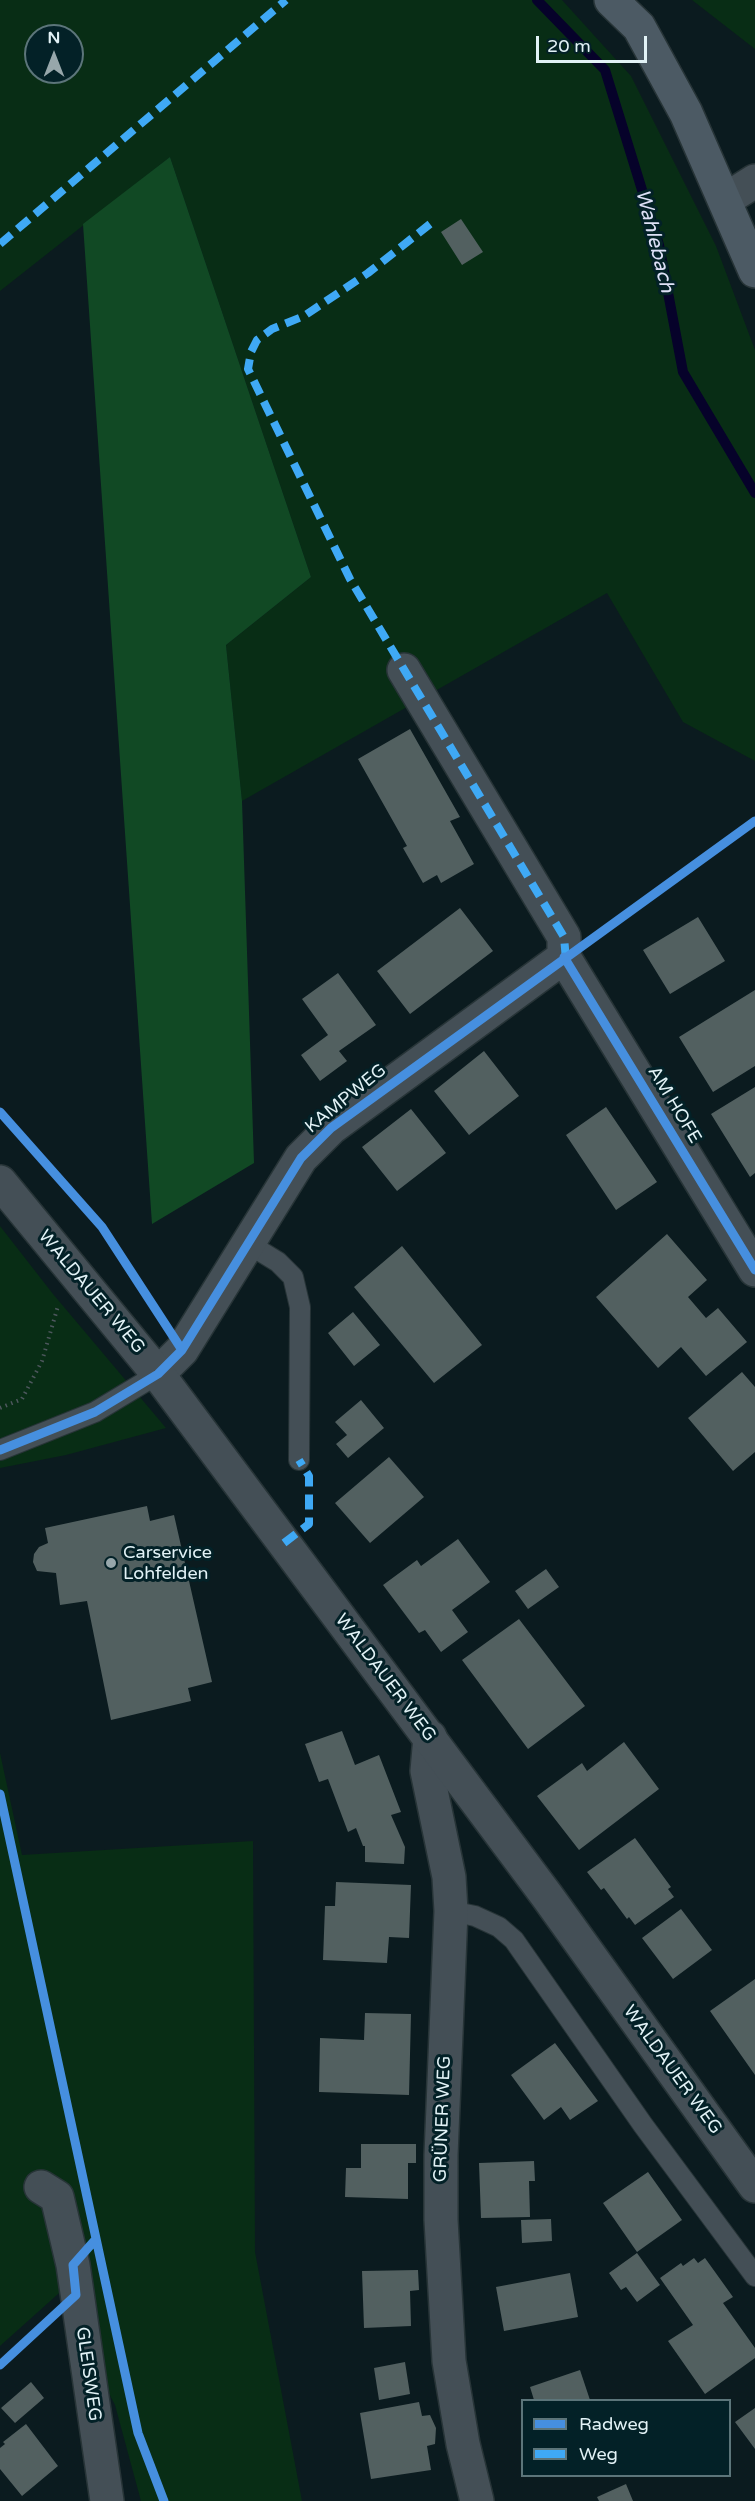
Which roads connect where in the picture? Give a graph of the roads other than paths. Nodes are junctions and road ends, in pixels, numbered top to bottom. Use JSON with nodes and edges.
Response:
{"nodes":[{"id":1,"x":612,"y":0,"type":"edge"},
{"id":2,"x":755,"y":181,"type":"edge"},
{"id":3,"x":724,"y":200,"type":"junction"},
{"id":4,"x":755,"y":271,"type":"edge"},
{"id":5,"x":404,"y":670,"type":"dead end"},
{"id":6,"x":564,"y":957,"type":"junction"},
{"id":7,"x":0,"y":1182,"type":"edge"},
{"id":8,"x":247,"y":1243,"type":"junction"},
{"id":9,"x":755,"y":1270,"type":"edge"},
{"id":10,"x":158,"y":1374,"type":"junction"},
{"id":11,"x":0,"y":1450,"type":"edge"},
{"id":12,"x":299,"y":1460,"type":"dead end"},
{"id":13,"x":430,"y":1737,"type":"junction"},
{"id":14,"x":451,"y":1911,"type":"junction"},
{"id":15,"x":755,"y":2186,"type":"edge"},
{"id":16,"x":41,"y":2187,"type":"dead end"},
{"id":17,"x":755,"y":2276,"type":"edge"},
{"id":18,"x":107,"y":2501,"type":"edge"},
{"id":19,"x":477,"y":2501,"type":"edge"}],
"edges":[{"from":1,"to":3,"type":"main road"},
{"from":2,"to":3,"type":"street"},
{"from":3,"to":4,"type":"main road"},
{"from":5,"to":6,"type":"street","name":"AM HOFE"},
{"from":6,"to":8,"type":"street","name":"KAMPWEG"},
{"from":6,"to":9,"type":"street","name":"AM HOFE"},
{"from":7,"to":10,"type":"street","name":"WALDAUER WEG"},
{"from":8,"to":10,"type":"street","name":"KAMPWEG"},
{"from":8,"to":12,"type":"lane"},
{"from":10,"to":11,"type":"lane"},
{"from":10,"to":13,"type":"street","name":"WALDAUER WEG"},
{"from":13,"to":14,"type":"street","name":"GRÜNER WEG"},
{"from":13,"to":15,"type":"street","name":"WALDAUER WEG"},
{"from":14,"to":17,"type":"lane"},
{"from":14,"to":19,"type":"street","name":"GRÜNER WEG"},
{"from":16,"to":18,"type":"street","name":"GLEISWEG"}]}
